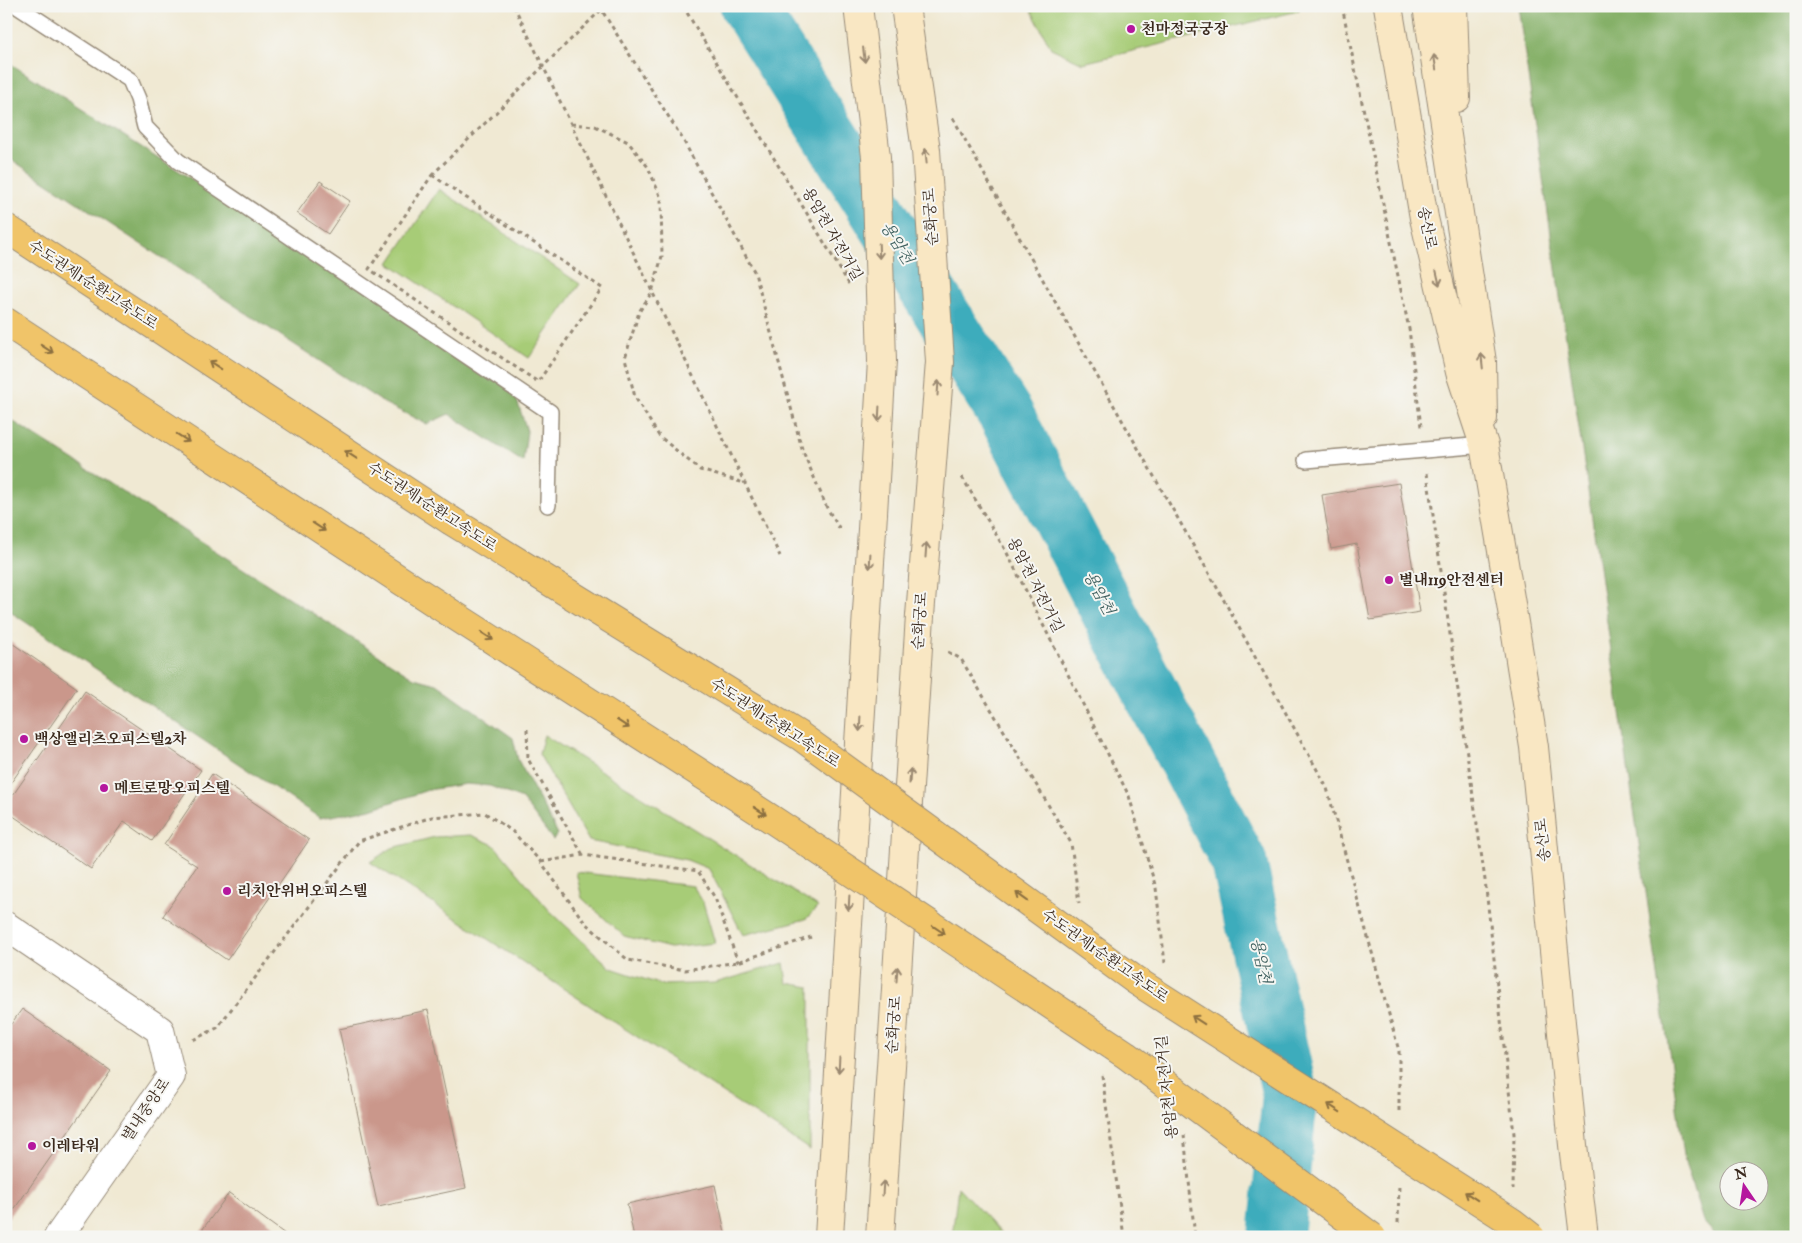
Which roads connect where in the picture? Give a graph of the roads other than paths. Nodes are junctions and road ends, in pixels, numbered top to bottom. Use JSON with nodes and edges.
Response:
{"nodes":[{"id":1,"x":17,"y":6,"type":"edge"},
{"id":2,"x":858,"y":6,"type":"edge"},
{"id":3,"x":905,"y":6,"type":"edge"},
{"id":4,"x":1370,"y":6,"type":"edge"},
{"id":5,"x":1388,"y":6,"type":"edge"},
{"id":6,"x":1427,"y":6,"type":"edge"},
{"id":7,"x":1453,"y":6,"type":"edge"},
{"id":8,"x":1459,"y":217,"type":"junction"},
{"id":9,"x":1424,"y":218,"type":"junction"},
{"id":10,"x":6,"y":228,"type":"edge"},
{"id":11,"x":6,"y":322,"type":"edge"},
{"id":12,"x":1484,"y":445,"type":"junction"},
{"id":13,"x":1306,"y":460,"type":"dead end"},
{"id":14,"x":548,"y":505,"type":"dead end"},
{"id":15,"x":6,"y":926,"type":"edge"},
{"id":16,"x":1521,"y":1230,"type":"edge"},
{"id":17,"x":58,"y":1237,"type":"edge"},
{"id":18,"x":829,"y":1237,"type":"edge"},
{"id":19,"x":880,"y":1237,"type":"edge"},
{"id":20,"x":1372,"y":1237,"type":"edge"},
{"id":21,"x":1538,"y":1237,"type":"edge"},
{"id":22,"x":1584,"y":1237,"type":"edge"}],
"edges":[{"from":1,"to":14,"type":"lane"},
{"from":2,"to":18,"type":"street","one_way":true,"bridge":true},
{"from":19,"to":3,"type":"street","name":"순화궁로","one_way":true,"bridge":true},
{"from":4,"to":9,"type":"street"},
{"from":5,"to":9,"type":"street","name":"송산로"},
{"from":8,"to":6,"type":"street","name":"송산로","one_way":true},
{"from":7,"to":8,"type":"street"},
{"from":12,"to":8,"type":"street","name":"송산로","one_way":true},
{"from":9,"to":12,"type":"street","name":"송산로","one_way":true},
{"from":16,"to":10,"type":"highway","name":"수도권제1순환고속도로","one_way":true,"bridge":true},
{"from":11,"to":20,"type":"highway","one_way":true,"bridge":true},
{"from":12,"to":13,"type":"lane"},
{"from":12,"to":22,"type":"street","name":"송산로"},
{"from":15,"to":17,"type":"street","name":"별내중앙로"},
{"from":16,"to":21,"type":"highway","name":"수도권제1순환고속도로","bridge":true}]}
